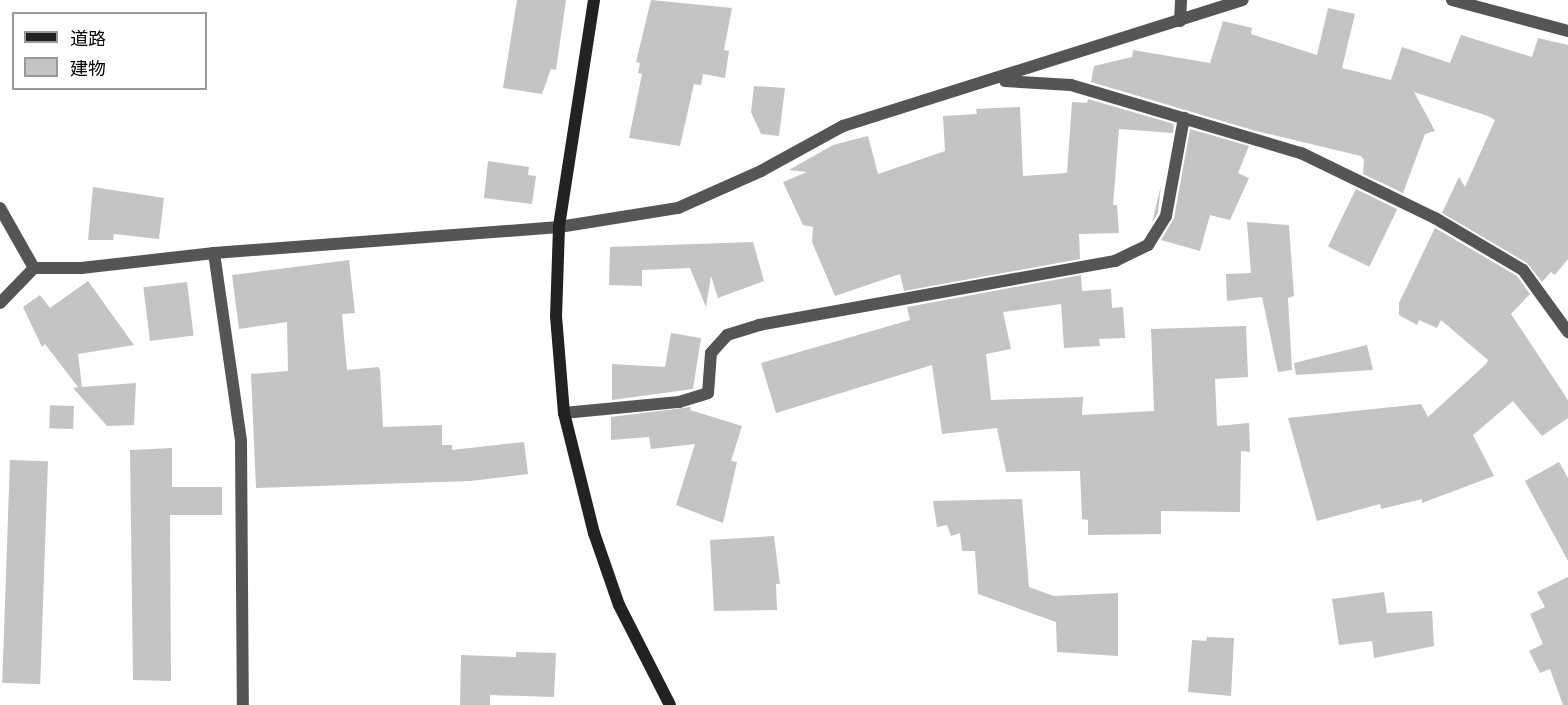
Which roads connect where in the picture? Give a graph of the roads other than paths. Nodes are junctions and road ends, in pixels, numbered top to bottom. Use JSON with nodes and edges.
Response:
{"nodes":[{"id":1,"x":594,"y":0,"type":"edge"},
{"id":2,"x":1181,"y":0,"type":"edge"},
{"id":3,"x":1243,"y":0,"type":"edge"},
{"id":4,"x":1452,"y":0,"type":"edge"},
{"id":5,"x":1180,"y":21,"type":"junction"},
{"id":6,"x":1568,"y":32,"type":"edge"},
{"id":7,"x":997,"y":80,"type":"junction"},
{"id":8,"x":1184,"y":118,"type":"junction"},
{"id":9,"x":0,"y":208,"type":"edge"},
{"id":10,"x":559,"y":227,"type":"junction"},
{"id":11,"x":214,"y":253,"type":"junction"},
{"id":12,"x":34,"y":268,"type":"junction"},
{"id":13,"x":0,"y":303,"type":"edge"},
{"id":14,"x":1568,"y":332,"type":"edge"},
{"id":15,"x":564,"y":413,"type":"junction"},
{"id":16,"x":243,"y":705,"type":"edge"},
{"id":17,"x":670,"y":705,"type":"edge"}],
"edges":[{"from":1,"to":10,"type":"street"},
{"from":2,"to":5,"type":"street"},
{"from":3,"to":5,"type":"street"},
{"from":4,"to":6,"type":"street"},
{"from":5,"to":7,"type":"street"},
{"from":7,"to":8,"type":"street"},
{"from":7,"to":10,"type":"street"},
{"from":8,"to":14,"type":"street"},
{"from":8,"to":15,"type":"street"},
{"from":9,"to":12,"type":"street"},
{"from":10,"to":11,"type":"street"},
{"from":10,"to":15,"type":"street"},
{"from":11,"to":12,"type":"street"},
{"from":11,"to":16,"type":"street"},
{"from":12,"to":13,"type":"street"},
{"from":15,"to":17,"type":"street"}]}
